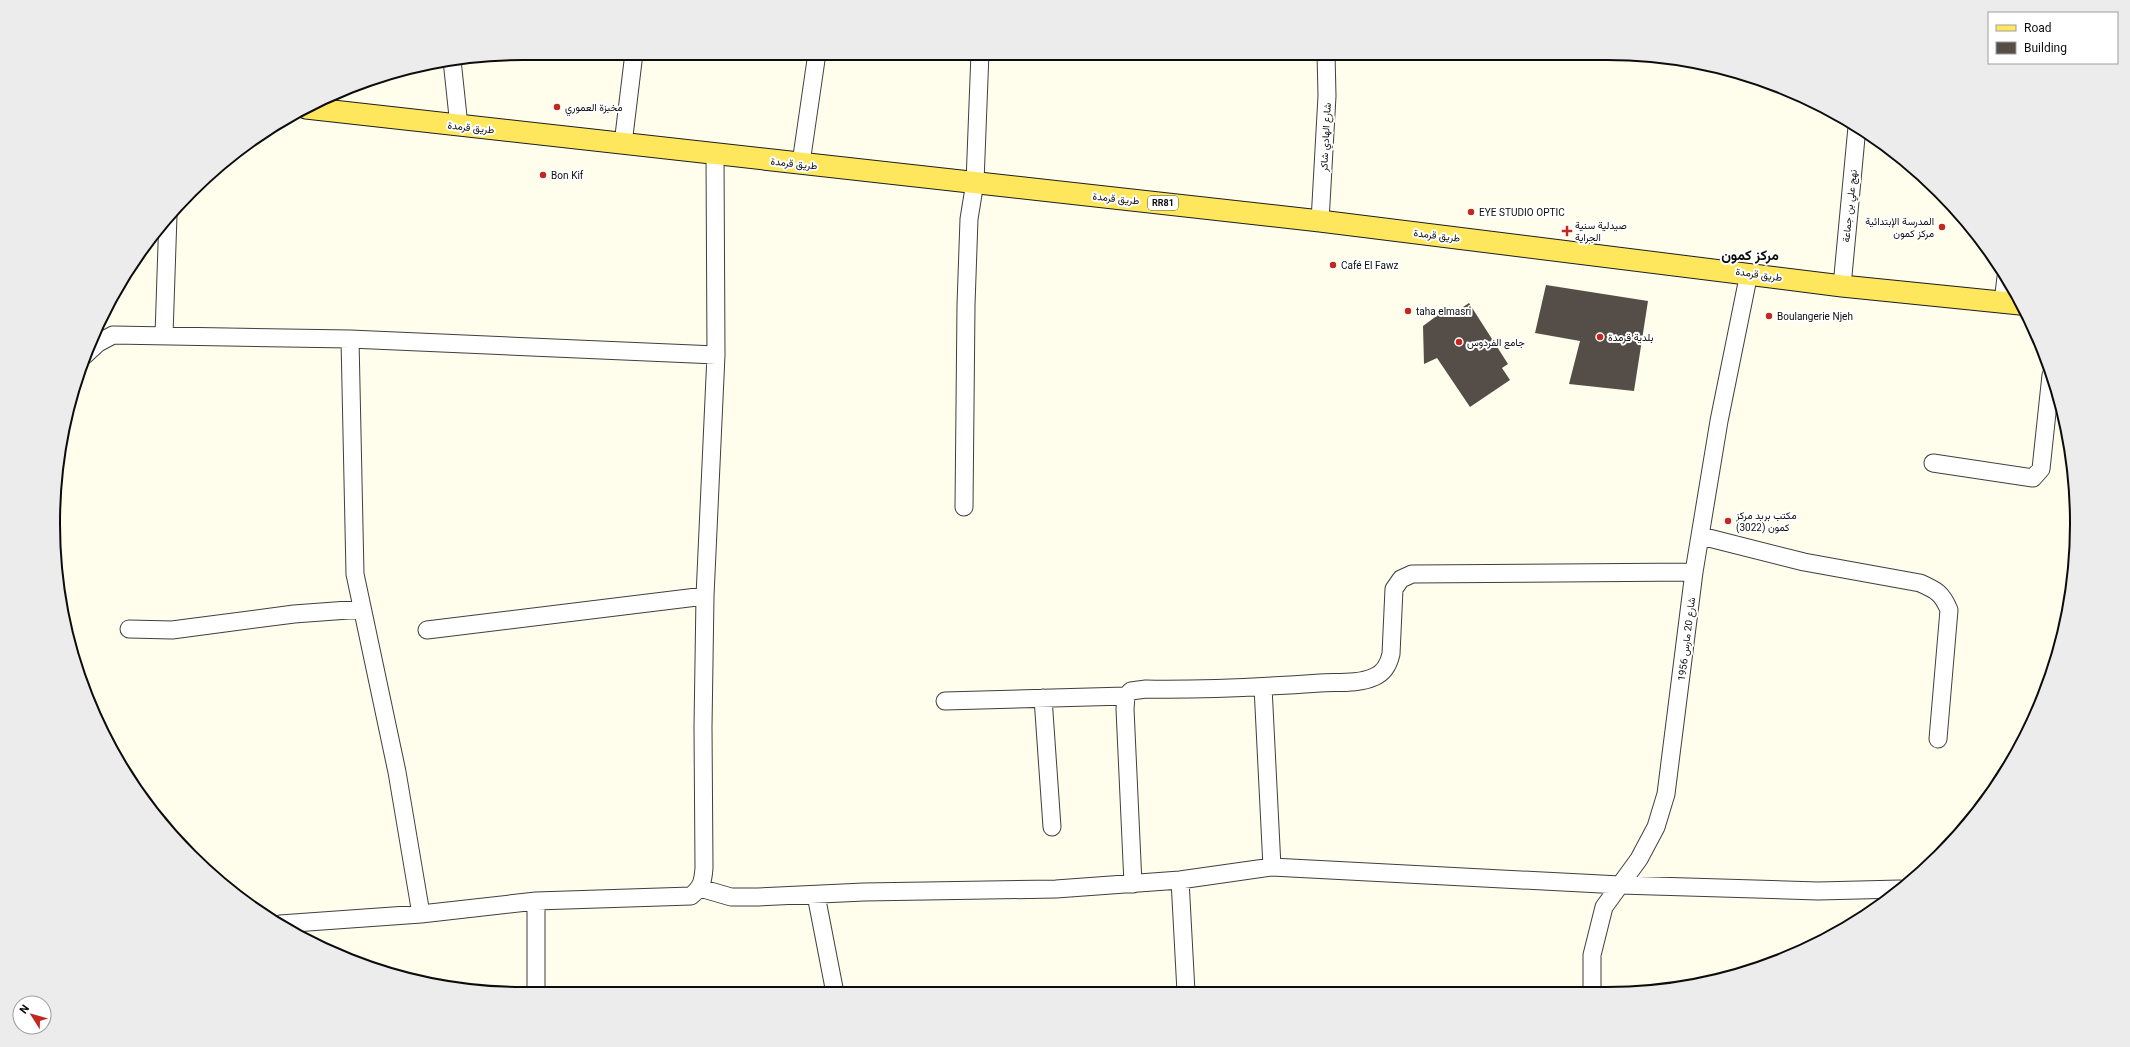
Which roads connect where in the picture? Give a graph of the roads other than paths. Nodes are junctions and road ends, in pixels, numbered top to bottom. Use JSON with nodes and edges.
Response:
{"nodes":[{"id":1,"x":633,"y":60,"type":"edge"},
{"id":2,"x":816,"y":60,"type":"edge"},
{"id":3,"x":980,"y":60,"type":"edge"},
{"id":4,"x":1326,"y":60,"type":"edge"},
{"id":5,"x":453,"y":66,"type":"edge"},
{"id":6,"x":316,"y":109,"type":"edge"},
{"id":7,"x":459,"y":126,"type":"junction"},
{"id":8,"x":1856,"y":133,"type":"edge"},
{"id":9,"x":623,"y":144,"type":"junction"},
{"id":10,"x":715,"y":155,"type":"junction"},
{"id":11,"x":801,"y":163,"type":"junction"},
{"id":12,"x":975,"y":182,"type":"junction"},
{"id":13,"x":1320,"y":221,"type":"junction"},
{"id":14,"x":168,"y":227,"type":"edge"},
{"id":15,"x":1749,"y":273,"type":"junction"},
{"id":16,"x":1842,"y":286,"type":"junction"},
{"id":17,"x":2011,"y":303,"type":"edge"},
{"id":18,"x":164,"y":335,"type":"junction"},
{"id":19,"x":350,"y":339,"type":"junction"},
{"id":20,"x":95,"y":346,"type":"edge"},
{"id":21,"x":716,"y":355,"type":"junction"},
{"id":22,"x":2049,"y":389,"type":"edge"},
{"id":23,"x":1934,"y":463,"type":"dead end"},
{"id":24,"x":964,"y":507,"type":"dead end"},
{"id":25,"x":1701,"y":536,"type":"junction"},
{"id":26,"x":1694,"y":572,"type":"junction"},
{"id":27,"x":705,"y":596,"type":"junction"},
{"id":28,"x":362,"y":609,"type":"junction"},
{"id":29,"x":129,"y":629,"type":"dead end"},
{"id":30,"x":427,"y":630,"type":"dead end"},
{"id":31,"x":1263,"y":687,"type":"junction"},
{"id":32,"x":1126,"y":696,"type":"junction"},
{"id":33,"x":1043,"y":698,"type":"junction"},
{"id":34,"x":945,"y":701,"type":"dead end"},
{"id":35,"x":1938,"y":739,"type":"dead end"},
{"id":36,"x":1052,"y":828,"type":"dead end"},
{"id":37,"x":1272,"y":867,"type":"junction"},
{"id":38,"x":1180,"y":880,"type":"junction"},
{"id":39,"x":1133,"y":884,"type":"junction"},
{"id":40,"x":1620,"y":885,"type":"junction"},
{"id":41,"x":700,"y":888,"type":"junction"},
{"id":42,"x":1886,"y":893,"type":"edge"},
{"id":43,"x":816,"y":895,"type":"junction"},
{"id":44,"x":536,"y":901,"type":"junction"},
{"id":45,"x":421,"y":914,"type":"junction"},
{"id":46,"x":289,"y":923,"type":"edge"},
{"id":47,"x":536,"y":987,"type":"edge"},
{"id":48,"x":834,"y":987,"type":"edge"},
{"id":49,"x":1186,"y":987,"type":"edge"},
{"id":50,"x":1592,"y":987,"type":"edge"}],
"edges":[{"from":1,"to":9,"type":"street"},
{"from":2,"to":11,"type":"street"},
{"from":3,"to":12,"type":"street"},
{"from":4,"to":13,"type":"street","name":"شارع الهادي شاكر"},
{"from":5,"to":7,"type":"street"},
{"from":6,"to":7,"type":"main road","name":"طريق قرمدة","number":"RR81"},
{"from":7,"to":9,"type":"main road","name":"طريق قرمدة","number":"RR81"},
{"from":8,"to":16,"type":"street","name":"نهج علي بن جماعة"},
{"from":9,"to":10,"type":"main road","name":"طريق قرمدة","number":"RR81"},
{"from":10,"to":11,"type":"main road","name":"طريق قرمدة","number":"RR81"},
{"from":10,"to":21,"type":"street"},
{"from":11,"to":12,"type":"main road","name":"طريق قرمدة","number":"RR81"},
{"from":12,"to":13,"type":"main road","name":"طريق قرمدة","number":"RR81"},
{"from":12,"to":24,"type":"street"},
{"from":13,"to":15,"type":"main road","name":"طريق قرمدة","number":"RR81"},
{"from":14,"to":18,"type":"street"},
{"from":15,"to":16,"type":"main road","name":"طريق قرمدة","number":"RR81"},
{"from":15,"to":25,"type":"street","name":"شارع 20 مارس 1956"},
{"from":16,"to":17,"type":"main road","name":"طريق قرمدة","number":"RR81"},
{"from":18,"to":19,"type":"street"},
{"from":18,"to":20,"type":"street"},
{"from":19,"to":21,"type":"street"},
{"from":19,"to":28,"type":"street"},
{"from":21,"to":27,"type":"street"},
{"from":22,"to":23,"type":"street"},
{"from":25,"to":26,"type":"street","name":"شارع 20 مارس 1956"},
{"from":25,"to":35,"type":"street"},
{"from":26,"to":31,"type":"street"},
{"from":26,"to":40,"type":"street","name":"شارع 20 مارس 1956"},
{"from":27,"to":30,"type":"street"},
{"from":27,"to":41,"type":"street"},
{"from":28,"to":29,"type":"street"},
{"from":28,"to":45,"type":"street"},
{"from":31,"to":32,"type":"street"},
{"from":31,"to":37,"type":"street"},
{"from":32,"to":33,"type":"street"},
{"from":32,"to":39,"type":"street"},
{"from":33,"to":34,"type":"street"},
{"from":33,"to":36,"type":"street"},
{"from":37,"to":38,"type":"street"},
{"from":37,"to":40,"type":"street"},
{"from":38,"to":39,"type":"street"},
{"from":38,"to":49,"type":"street"},
{"from":39,"to":43,"type":"street"},
{"from":40,"to":42,"type":"street"},
{"from":40,"to":50,"type":"street","name":"شارع 20 مارس 1956"},
{"from":41,"to":43,"type":"street"},
{"from":41,"to":44,"type":"street"},
{"from":43,"to":48,"type":"street"},
{"from":44,"to":45,"type":"street"},
{"from":44,"to":47,"type":"street"},
{"from":45,"to":46,"type":"street"}]}
